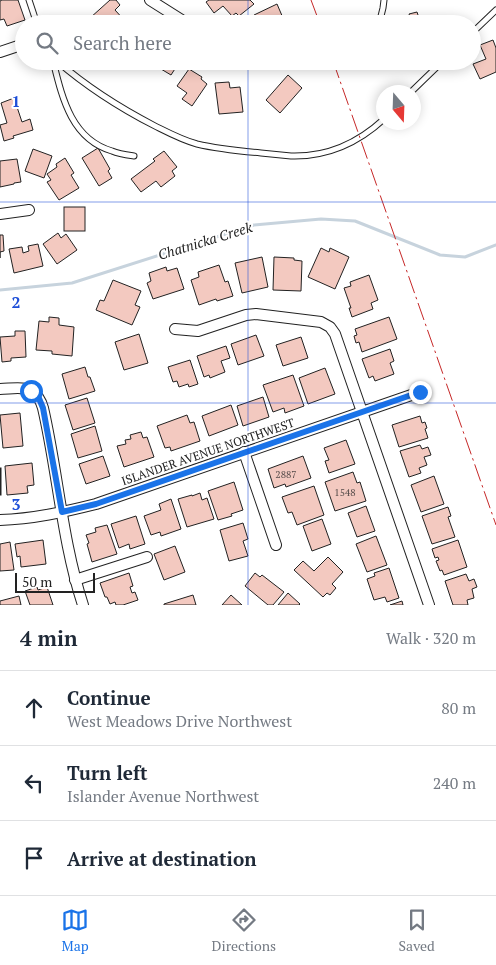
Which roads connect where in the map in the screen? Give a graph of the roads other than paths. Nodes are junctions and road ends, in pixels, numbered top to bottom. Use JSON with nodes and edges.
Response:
{"nodes":[{"id":1,"x":29,"y":0,"type":"edge"},
{"id":2,"x":150,"y":0,"type":"edge"},
{"id":3,"x":384,"y":0,"type":"edge"},
{"id":4,"x":496,"y":10,"type":"edge"},
{"id":5,"x":34,"y":15,"type":"edge"},
{"id":6,"x":174,"y":15,"type":"edge"},
{"id":7,"x":381,"y":15,"type":"edge"},
{"id":8,"x":481,"y":24,"type":"edge"},
{"id":9,"x":15,"y":47,"type":"edge"},
{"id":10,"x":0,"y":52,"type":"edge"},
{"id":11,"x":56,"y":70,"type":"edge"},
{"id":12,"x":68,"y":70,"type":"edge"},
{"id":13,"x":433,"y":70,"type":"edge"},
{"id":14,"x":417,"y":85,"type":"edge"},
{"id":15,"x":376,"y":126,"type":"edge"},
{"id":16,"x":134,"y":156,"type":"dead end"},
{"id":17,"x":29,"y":210,"type":"dead end"},
{"id":18,"x":0,"y":214,"type":"edge"},
{"id":19,"x":175,"y":328,"type":"dead end"},
{"id":20,"x":0,"y":389,"type":"edge"},
{"id":21,"x":420,"y":392,"type":"dead end"},
{"id":22,"x":361,"y":412,"type":"junction"},
{"id":23,"x":244,"y":452,"type":"junction"},
{"id":24,"x":62,"y":512,"type":"junction"},
{"id":25,"x":0,"y":520,"type":"edge"},
{"id":26,"x":276,"y":545,"type":"dead end"},
{"id":27,"x":147,"y":557,"type":"dead end"},
{"id":28,"x":75,"y":580,"type":"junction"},
{"id":29,"x":83,"y":605,"type":"edge"},
{"id":30,"x":429,"y":605,"type":"edge"}],
"edges":[{"from":1,"to":5,"type":"lane"},
{"from":2,"to":6,"type":"street"},
{"from":3,"to":7,"type":"lane"},
{"from":4,"to":8,"type":"lane"},
{"from":9,"to":10,"type":"street"},
{"from":11,"to":16,"type":"lane"},
{"from":12,"to":15,"type":"lane"},
{"from":13,"to":14,"type":"lane"},
{"from":17,"to":18,"type":"street"},
{"from":19,"to":22,"type":"street"},
{"from":20,"to":24,"type":"street"},
{"from":21,"to":22,"type":"street","name":"ISLANDER AVENUE NORTHWEST"},
{"from":22,"to":23,"type":"street","name":"ISLANDER AVENUE NORTHWEST"},
{"from":22,"to":30,"type":"street"},
{"from":23,"to":24,"type":"street","name":"ISLANDER AVENUE NORTHWEST"},
{"from":23,"to":26,"type":"street"},
{"from":24,"to":25,"type":"street","name":"ISLANDER AVENUE NORTHWEST"},
{"from":24,"to":28,"type":"street"},
{"from":27,"to":28,"type":"street"},
{"from":28,"to":29,"type":"street"}]}
